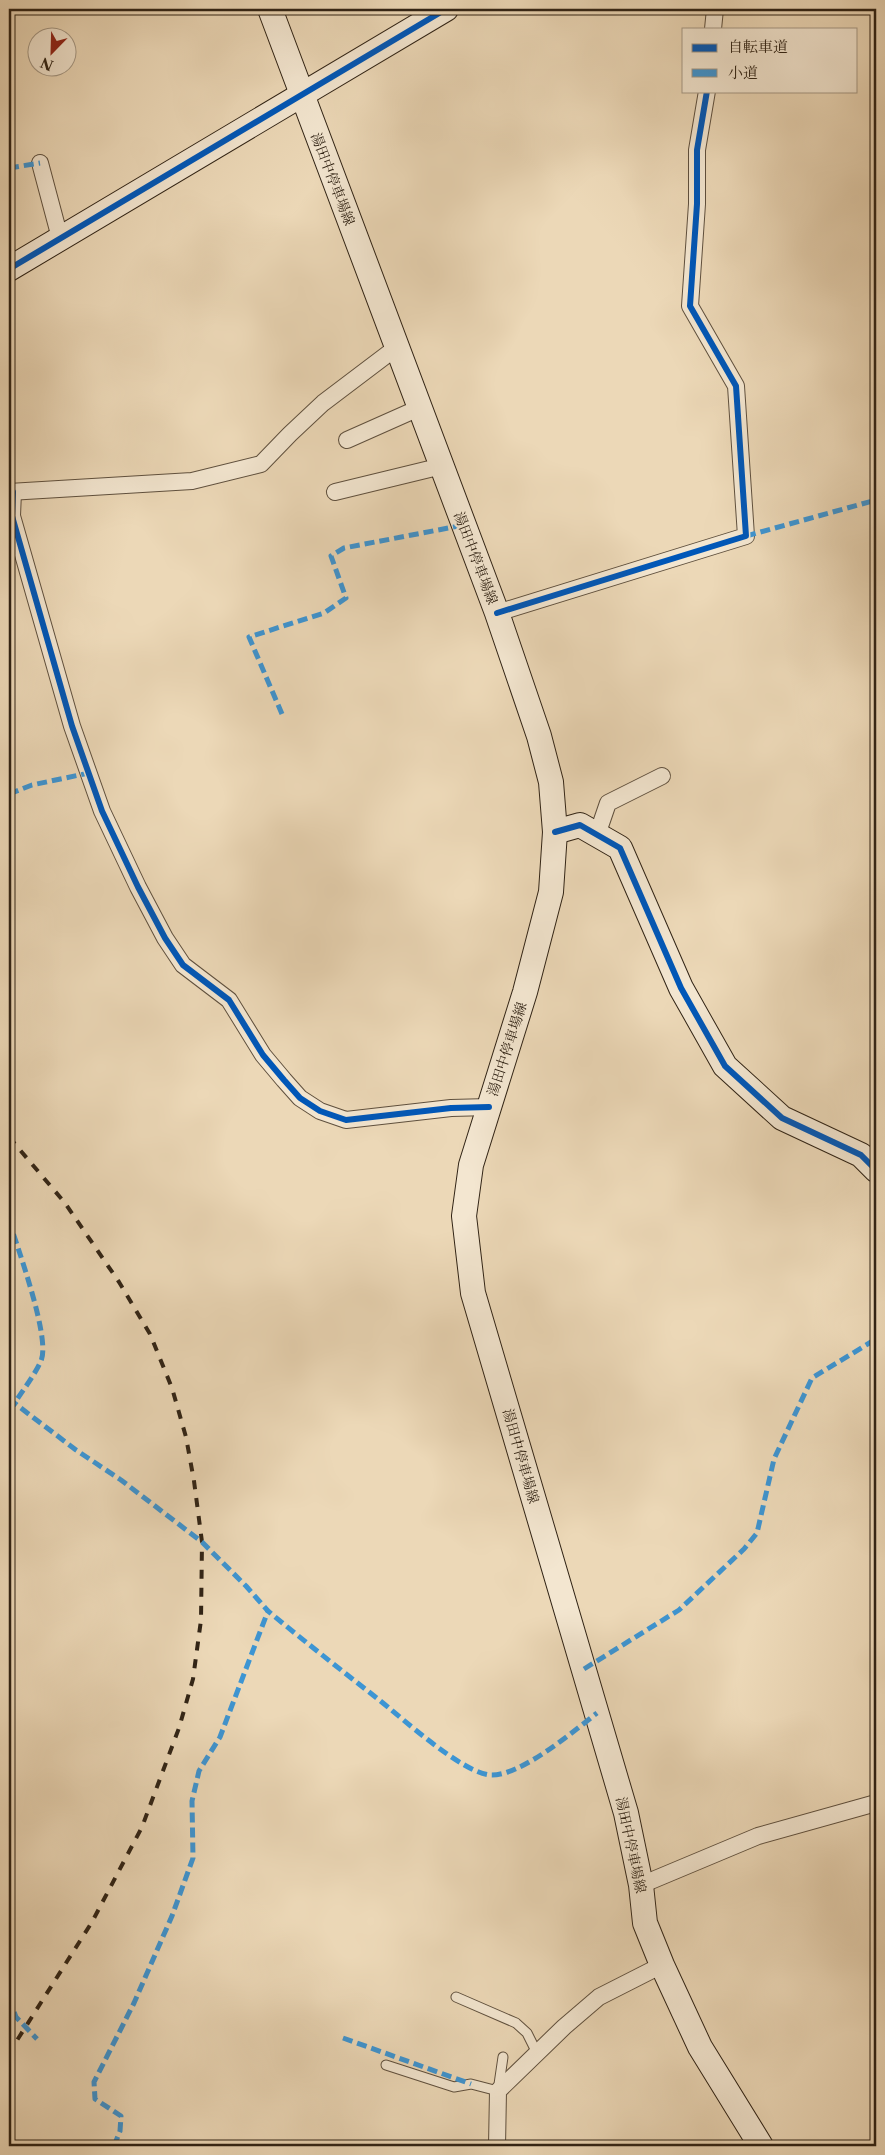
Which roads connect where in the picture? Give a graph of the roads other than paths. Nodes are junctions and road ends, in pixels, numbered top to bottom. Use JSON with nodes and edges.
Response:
{"nodes":[{"id":1,"x":270,"y":9,"type":"edge"},
{"id":2,"x":446,"y":9,"type":"edge"},
{"id":3,"x":716,"y":9,"type":"edge"},
{"id":4,"x":713,"y":28,"type":"edge"},
{"id":5,"x":707,"y":92,"type":"edge"},
{"id":6,"x":301,"y":95,"type":"junction"},
{"id":7,"x":40,"y":163,"type":"dead end"},
{"id":8,"x":60,"y":238,"type":"junction"},
{"id":9,"x":9,"y":269,"type":"edge"},
{"id":10,"x":397,"y":347,"type":"junction"},
{"id":11,"x":419,"y":408,"type":"junction"},
{"id":12,"x":347,"y":440,"type":"dead end"},
{"id":13,"x":442,"y":466,"type":"junction"},
{"id":14,"x":11,"y":492,"type":"edge"},
{"id":15,"x":335,"y":492,"type":"dead end"},
{"id":16,"x":497,"y":613,"type":"junction"},
{"id":17,"x":662,"y":776,"type":"dead end"},
{"id":18,"x":555,"y":832,"type":"junction"},
{"id":19,"x":598,"y":835,"type":"junction"},
{"id":20,"x":488,"y":1107,"type":"junction"},
{"id":21,"x":876,"y":1170,"type":"edge"},
{"id":22,"x":876,"y":1803,"type":"edge"},
{"id":23,"x":642,"y":1884,"type":"junction"},
{"id":24,"x":662,"y":1965,"type":"junction"},
{"id":25,"x":456,"y":1997,"type":"dead end"},
{"id":26,"x":537,"y":2053,"type":"junction"},
{"id":27,"x":503,"y":2057,"type":"dead end"},
{"id":28,"x":386,"y":2065,"type":"dead end"},
{"id":29,"x":498,"y":2091,"type":"junction"},
{"id":30,"x":496,"y":2146,"type":"edge"},
{"id":31,"x":761,"y":2146,"type":"edge"}],
"edges":[{"from":1,"to":6,"type":"main road","name":"湯田中停車場線"},
{"from":2,"to":6,"type":"main road"},
{"from":3,"to":4,"type":"street"},
{"from":5,"to":16,"type":"street"},
{"from":6,"to":8,"type":"main road"},
{"from":6,"to":10,"type":"main road","name":"湯田中停車場線"},
{"from":7,"to":8,"type":"street"},
{"from":8,"to":9,"type":"main road"},
{"from":10,"to":11,"type":"main road","name":"湯田中停車場線"},
{"from":10,"to":14,"type":"street"},
{"from":11,"to":12,"type":"street"},
{"from":11,"to":13,"type":"main road","name":"湯田中停車場線"},
{"from":13,"to":15,"type":"street"},
{"from":13,"to":16,"type":"main road","name":"湯田中停車場線"},
{"from":14,"to":20,"type":"street"},
{"from":16,"to":18,"type":"main road","name":"湯田中停車場線"},
{"from":17,"to":19,"type":"street"},
{"from":18,"to":19,"type":"main road"},
{"from":18,"to":20,"type":"main road","name":"湯田中停車場線"},
{"from":19,"to":21,"type":"main road"},
{"from":20,"to":23,"type":"main road","name":"湯田中停車場線"},
{"from":22,"to":23,"type":"street"},
{"from":23,"to":24,"type":"main road","name":"湯田中停車場線"},
{"from":24,"to":26,"type":"street"},
{"from":24,"to":31,"type":"main road","name":"湯田中停車場線"},
{"from":25,"to":26,"type":"lane"},
{"from":26,"to":29,"type":"street"},
{"from":27,"to":29,"type":"lane"},
{"from":28,"to":29,"type":"lane"},
{"from":29,"to":30,"type":"street"}]}
